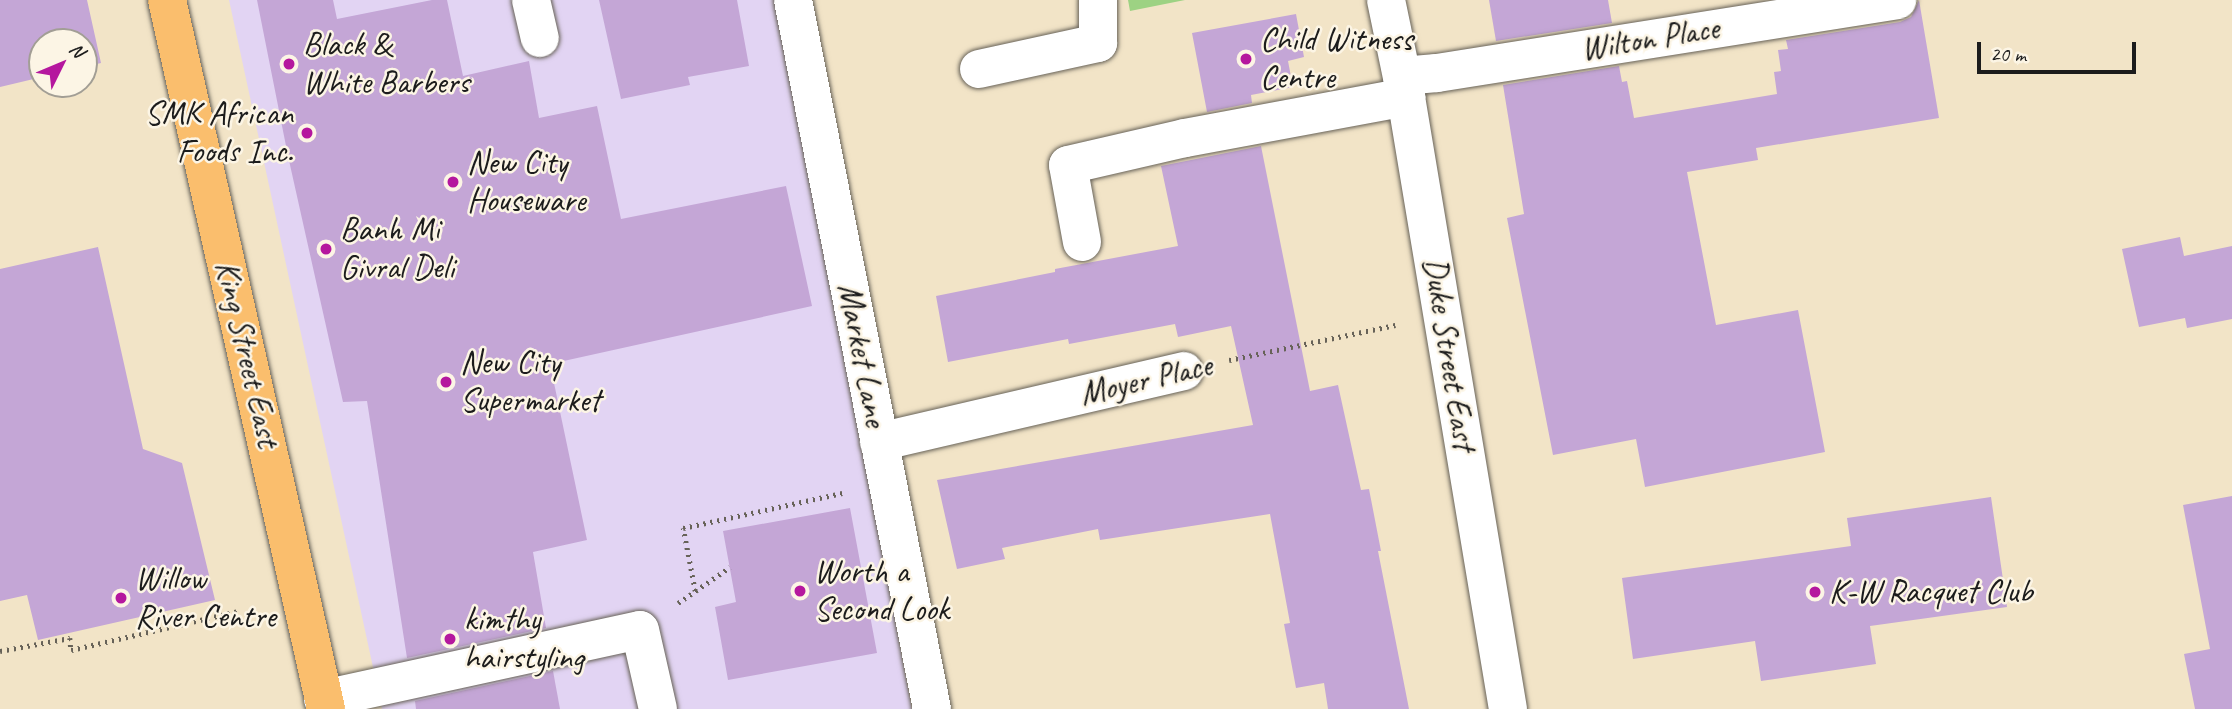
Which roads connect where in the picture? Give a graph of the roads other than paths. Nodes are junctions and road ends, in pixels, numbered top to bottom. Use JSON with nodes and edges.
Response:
{"nodes":[{"id":1,"x":167,"y":0,"type":"edge"},
{"id":2,"x":531,"y":0,"type":"edge"},
{"id":3,"x":793,"y":0,"type":"edge"},
{"id":4,"x":1098,"y":0,"type":"edge"},
{"id":5,"x":1385,"y":0,"type":"edge"},
{"id":6,"x":1897,"y":0,"type":"edge"},
{"id":7,"x":540,"y":38,"type":"dead end"},
{"id":8,"x":979,"y":69,"type":"dead end"},
{"id":9,"x":1404,"y":86,"type":"junction"},
{"id":10,"x":1082,"y":243,"type":"dead end"},
{"id":11,"x":1184,"y":371,"type":"road end"},
{"id":12,"x":879,"y":442,"type":"junction"},
{"id":13,"x":324,"y":704,"type":"edge"},
{"id":14,"x":658,"y":709,"type":"edge"},
{"id":15,"x":932,"y":709,"type":"edge"},
{"id":16,"x":1508,"y":709,"type":"edge"}],
"edges":[{"from":1,"to":13,"type":"main road","name":"King Street East"},
{"from":2,"to":7,"type":"street"},
{"from":3,"to":12,"type":"street","name":"Market Lane"},
{"from":4,"to":8,"type":"street"},
{"from":5,"to":9,"type":"street","name":"Duke Street East"},
{"from":6,"to":9,"type":"street","name":"Wilton Place"},
{"from":9,"to":10,"type":"street","name":"Wilton Place"},
{"from":9,"to":16,"type":"street","name":"Duke Street East"},
{"from":11,"to":12,"type":"street","name":"Moyer Place"},
{"from":12,"to":15,"type":"street","name":"Market Lane"},
{"from":13,"to":14,"type":"street"}]}
